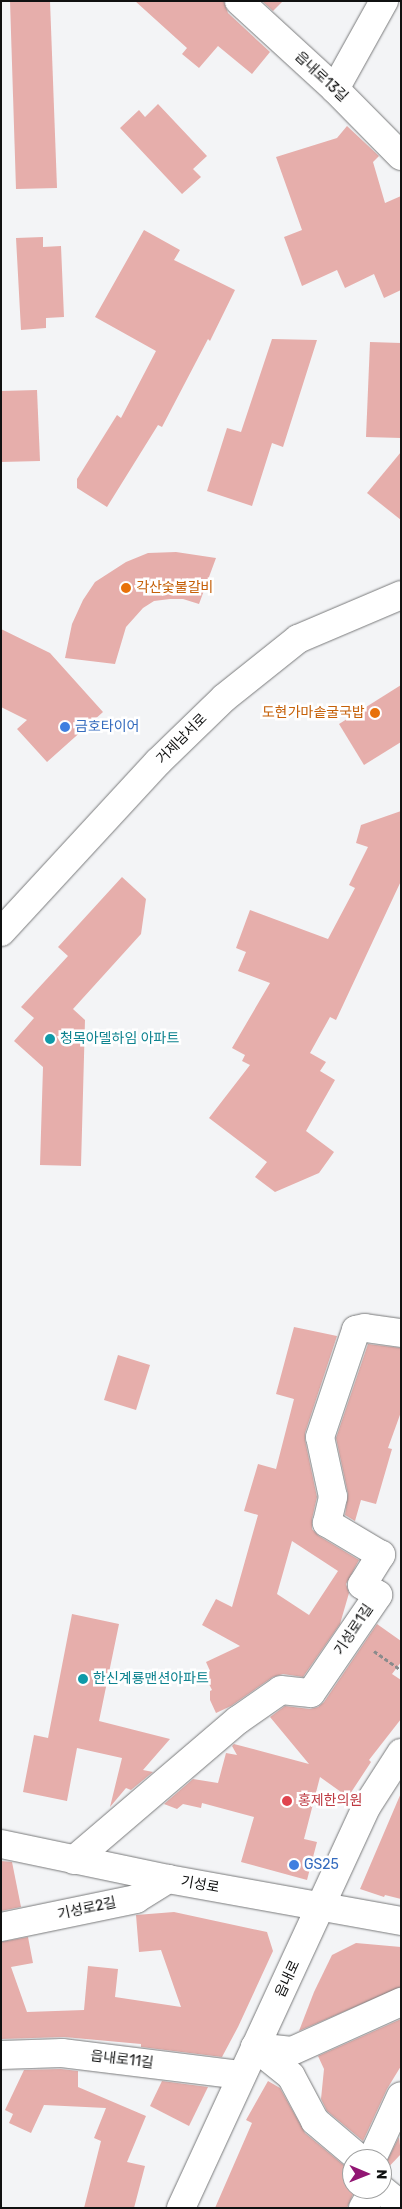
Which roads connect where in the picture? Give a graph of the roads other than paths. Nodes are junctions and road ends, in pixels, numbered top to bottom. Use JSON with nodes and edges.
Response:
{"nodes":[{"id":1,"x":239,"y":1,"type":"edge"},
{"id":2,"x":384,"y":1,"type":"edge"},
{"id":3,"x":335,"y":88,"type":"junction"},
{"id":4,"x":401,"y":156,"type":"edge"},
{"id":5,"x":401,"y":595,"type":"edge"},
{"id":6,"x":1,"y":932,"type":"edge"},
{"id":7,"x":401,"y":1332,"type":"edge"},
{"id":8,"x":401,"y":1753,"type":"edge"},
{"id":9,"x":1,"y":1844,"type":"edge"},
{"id":10,"x":74,"y":1860,"type":"junction"},
{"id":11,"x":168,"y":1879,"type":"junction"},
{"id":12,"x":320,"y":1907,"type":"junction"},
{"id":13,"x":401,"y":1921,"type":"edge"},
{"id":14,"x":1,"y":1927,"type":"edge"},
{"id":15,"x":401,"y":2002,"type":"edge"},
{"id":16,"x":255,"y":2047,"type":"junction"},
{"id":17,"x":1,"y":2055,"type":"edge"},
{"id":18,"x":242,"y":2075,"type":"junction"},
{"id":19,"x":401,"y":2096,"type":"edge"},
{"id":20,"x":348,"y":2149,"type":"edge"},
{"id":21,"x":377,"y":2149,"type":"edge"},
{"id":22,"x":181,"y":2208,"type":"edge"}],
"edges":[{"from":1,"to":3,"type":"street","name":"읍내로13길"},
{"from":2,"to":3,"type":"street"},
{"from":3,"to":4,"type":"street","name":"읍내로13길"},
{"from":5,"to":6,"type":"street","name":"거제남서로"},
{"from":7,"to":10,"type":"street","name":"기성로1길"},
{"from":8,"to":12,"type":"street","name":"읍내로"},
{"from":9,"to":10,"type":"street","name":"기성로"},
{"from":10,"to":11,"type":"street","name":"기성로"},
{"from":11,"to":12,"type":"street","name":"기성로"},
{"from":11,"to":14,"type":"street","name":"기성로2길"},
{"from":12,"to":13,"type":"street","name":"기성로"},
{"from":12,"to":16,"type":"street","name":"읍내로"},
{"from":15,"to":16,"type":"street"},
{"from":16,"to":18,"type":"street","name":"읍내로"},
{"from":16,"to":20,"type":"street"},
{"from":17,"to":18,"type":"street","name":"읍내로11길"},
{"from":18,"to":22,"type":"street","name":"읍내로"},
{"from":19,"to":21,"type":"street"}]}
